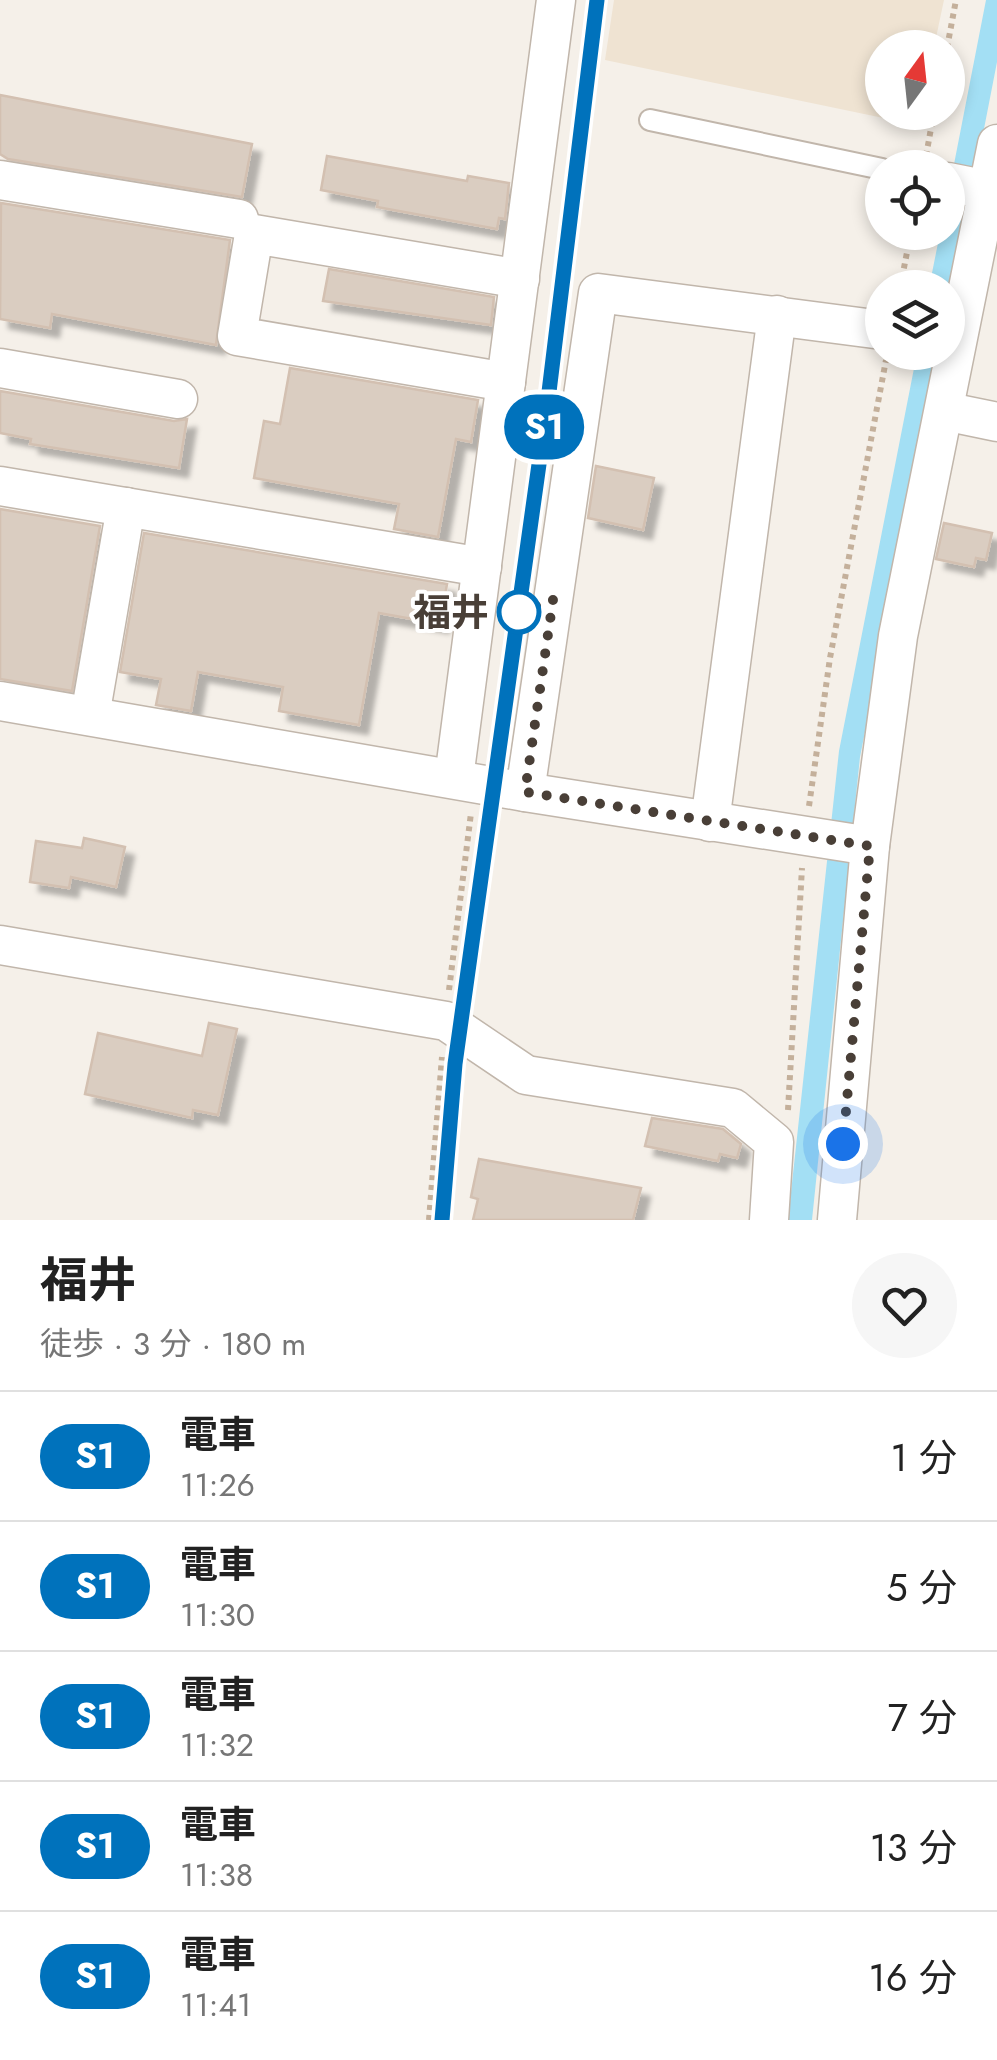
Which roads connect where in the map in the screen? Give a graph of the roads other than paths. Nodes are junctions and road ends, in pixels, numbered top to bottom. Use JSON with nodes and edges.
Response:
{"nodes":[{"id":1,"x":556,"y":0,"type":"edge"},
{"id":2,"x":650,"y":120,"type":"dead end"},
{"id":3,"x":997,"y":144,"type":"edge"},
{"id":4,"x":865,"y":165,"type":"edge"},
{"id":5,"x":0,"y":180,"type":"edge"},
{"id":6,"x":971,"y":187,"type":"edge"},
{"id":7,"x":238,"y":219,"type":"dead end"},
{"id":8,"x":520,"y":279,"type":"junction"},
{"id":9,"x":777,"y":315,"type":"junction"},
{"id":10,"x":865,"y":328,"type":"edge"},
{"id":11,"x":0,"y":368,"type":"edge"},
{"id":12,"x":506,"y":382,"type":"junction"},
{"id":13,"x":178,"y":399,"type":"dead end"},
{"id":14,"x":944,"y":411,"type":"junction"},
{"id":15,"x":997,"y":422,"type":"edge"},
{"id":16,"x":0,"y":486,"type":"edge"},
{"id":17,"x":126,"y":507,"type":"junction"},
{"id":18,"x":482,"y":567,"type":"junction"},
{"id":19,"x":0,"y":701,"type":"edge"},
{"id":20,"x":90,"y":716,"type":"junction"},
{"id":21,"x":464,"y":780,"type":"junction"},
{"id":22,"x":525,"y":792,"type":"junction"},
{"id":23,"x":710,"y":822,"type":"junction"},
{"id":24,"x":866,"y":845,"type":"junction"},
{"id":25,"x":0,"y":945,"type":"edge"},
{"id":26,"x":770,"y":1220,"type":"edge"},
{"id":27,"x":837,"y":1220,"type":"edge"}],
"edges":[{"from":1,"to":8,"type":"street"},
{"from":2,"to":4,"type":"lane"},
{"from":3,"to":6,"type":"street"},
{"from":5,"to":7,"type":"street"},
{"from":6,"to":14,"type":"street"},
{"from":8,"to":12,"type":"street"},
{"from":8,"to":12,"type":"street"},
{"from":9,"to":10,"type":"street"},
{"from":9,"to":22,"type":"street"},
{"from":9,"to":23,"type":"street"},
{"from":11,"to":13,"type":"street"},
{"from":12,"to":18,"type":"street"},
{"from":14,"to":15,"type":"street"},
{"from":14,"to":24,"type":"street"},
{"from":16,"to":17,"type":"street"},
{"from":17,"to":18,"type":"street"},
{"from":17,"to":20,"type":"street"},
{"from":18,"to":21,"type":"street"},
{"from":19,"to":20,"type":"street"},
{"from":20,"to":21,"type":"street"},
{"from":21,"to":22,"type":"street"},
{"from":22,"to":23,"type":"street"},
{"from":23,"to":24,"type":"street"},
{"from":24,"to":27,"type":"street"},
{"from":25,"to":26,"type":"street"}]}
